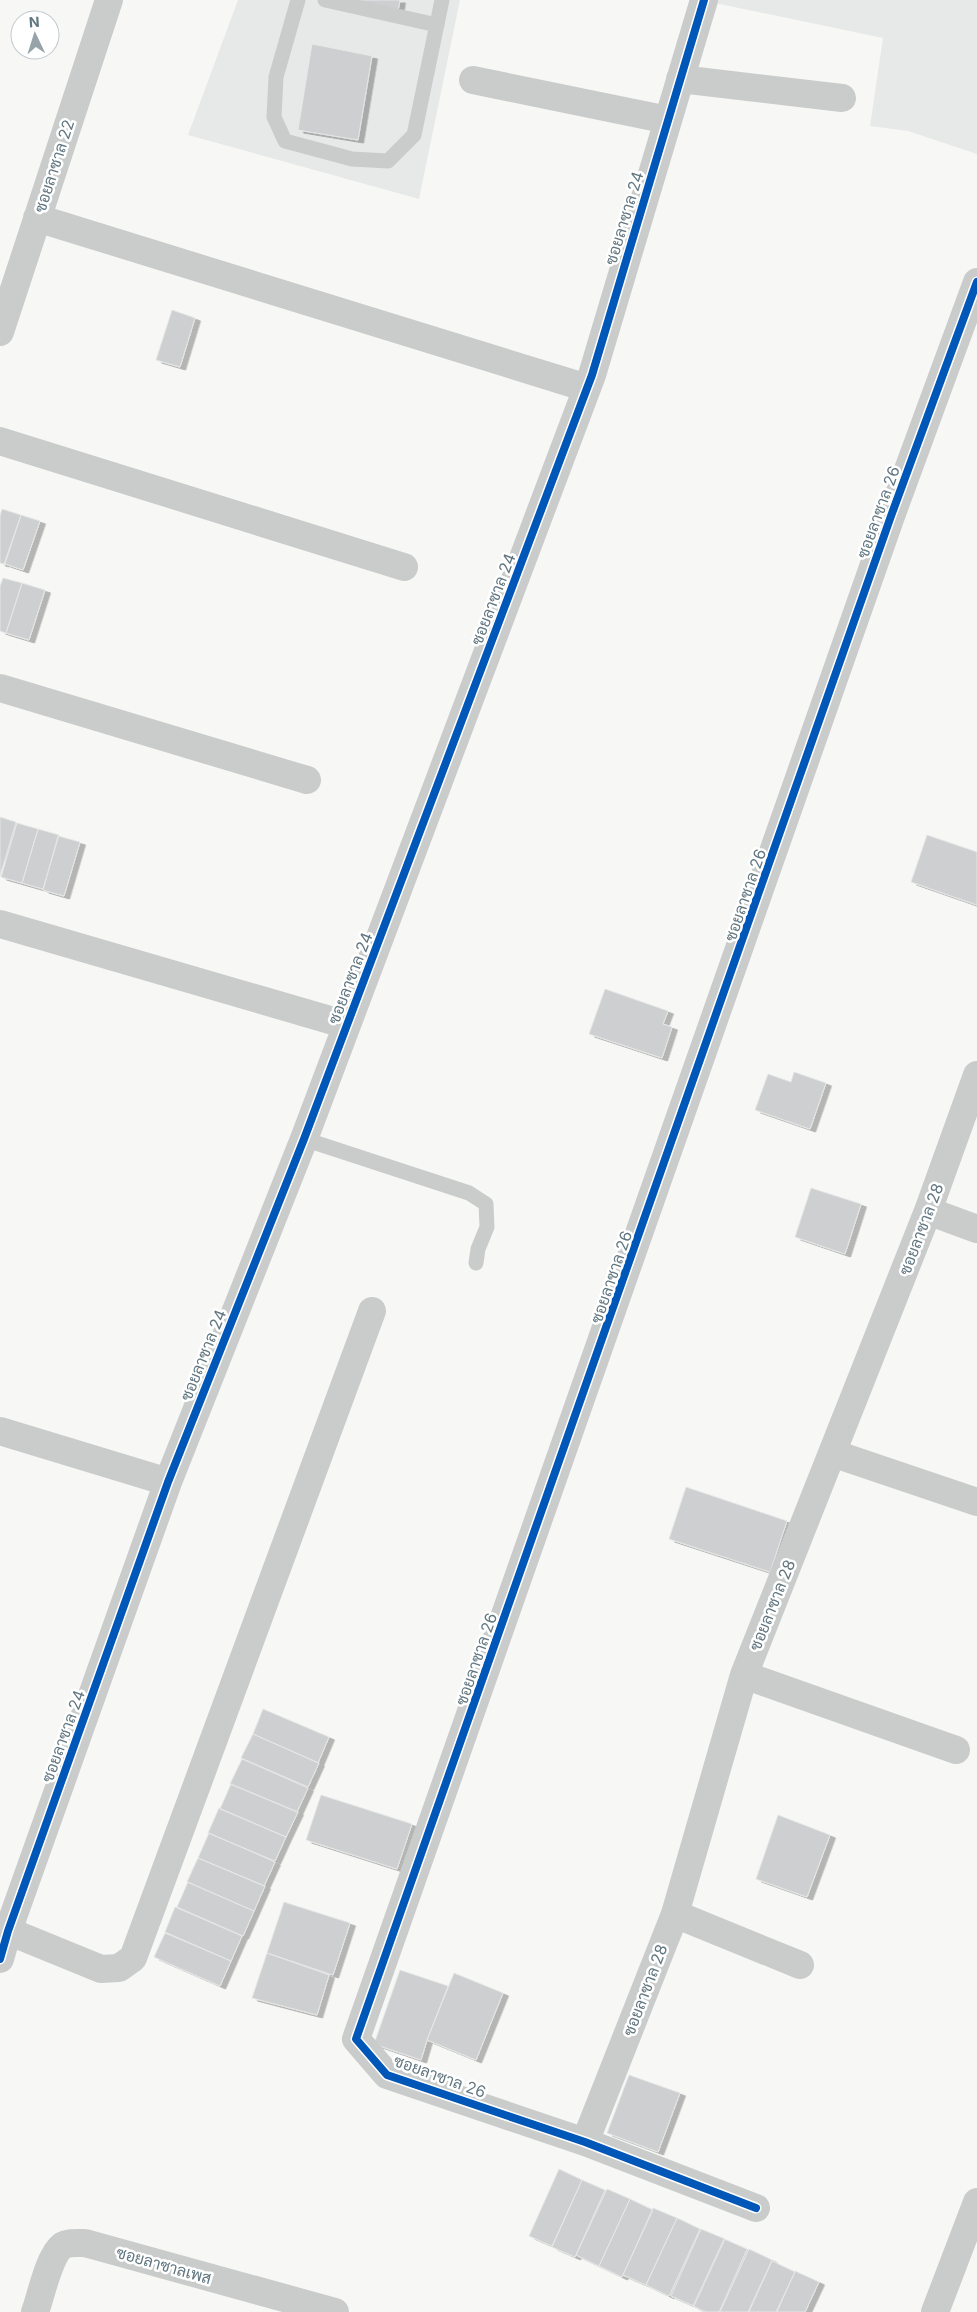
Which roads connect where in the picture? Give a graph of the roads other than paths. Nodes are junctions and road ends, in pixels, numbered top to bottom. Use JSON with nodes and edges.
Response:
{"nodes":[{"id":1,"x":109,"y":0,"type":"edge"},
{"id":2,"x":298,"y":0,"type":"edge"},
{"id":3,"x":325,"y":0,"type":"edge"},
{"id":4,"x":442,"y":0,"type":"edge"},
{"id":5,"x":704,"y":0,"type":"edge"},
{"id":6,"x":437,"y":24,"type":"junction"},
{"id":7,"x":680,"y":79,"type":"junction"},
{"id":8,"x":473,"y":80,"type":"dead end"},
{"id":9,"x":842,"y":98,"type":"dead end"},
{"id":10,"x":668,"y":120,"type":"junction"},
{"id":11,"x":37,"y":218,"type":"junction"},
{"id":12,"x":977,"y":282,"type":"edge"},
{"id":13,"x":0,"y":332,"type":"edge"},
{"id":14,"x":587,"y":388,"type":"junction"},
{"id":15,"x":0,"y":441,"type":"edge"},
{"id":16,"x":404,"y":567,"type":"dead end"},
{"id":17,"x":0,"y":688,"type":"edge"},
{"id":18,"x":307,"y":780,"type":"dead end"},
{"id":19,"x":0,"y":924,"type":"edge"},
{"id":20,"x":347,"y":1025,"type":"junction"},
{"id":21,"x":977,"y":1075,"type":"edge"},
{"id":22,"x":304,"y":1139,"type":"junction"},
{"id":23,"x":928,"y":1212,"type":"junction"},
{"id":24,"x":977,"y":1228,"type":"edge"},
{"id":25,"x":476,"y":1263,"type":"dead end"},
{"id":26,"x":372,"y":1311,"type":"dead end"},
{"id":27,"x":0,"y":1431,"type":"edge"},
{"id":28,"x":832,"y":1453,"type":"junction"},
{"id":29,"x":168,"y":1482,"type":"junction"},
{"id":30,"x":977,"y":1502,"type":"edge"},
{"id":31,"x":744,"y":1675,"type":"junction"},
{"id":32,"x":956,"y":1750,"type":"dead end"},
{"id":33,"x":675,"y":1914,"type":"junction"},
{"id":34,"x":8,"y":1931,"type":"junction"},
{"id":35,"x":0,"y":1958,"type":"edge"},
{"id":36,"x":800,"y":1965,"type":"dead end"},
{"id":37,"x":586,"y":2142,"type":"junction"},
{"id":38,"x":977,"y":2202,"type":"edge"},
{"id":39,"x":756,"y":2208,"type":"dead end"},
{"id":40,"x":35,"y":2312,"type":"edge"},
{"id":41,"x":335,"y":2312,"type":"edge"},
{"id":42,"x":935,"y":2312,"type":"edge"}],
"edges":[{"from":1,"to":11,"type":"street","name":"ซอยลาซาล 22"},
{"from":2,"to":6,"type":"lane"},
{"from":3,"to":6,"type":"lane"},
{"from":4,"to":6,"type":"lane"},
{"from":5,"to":7,"type":"street","name":"ซอยลาซาล 24"},
{"from":7,"to":9,"type":"street"},
{"from":7,"to":10,"type":"street","name":"ซอยลาซาล 24"},
{"from":8,"to":10,"type":"street"},
{"from":10,"to":14,"type":"street","name":"ซอยลาซาล 24"},
{"from":11,"to":13,"type":"street","name":"ซอยลาซาล 22"},
{"from":11,"to":14,"type":"street"},
{"from":12,"to":37,"type":"street","name":"ซอยลาซาล 26"},
{"from":14,"to":20,"type":"street","name":"ซอยลาซาล 24"},
{"from":15,"to":16,"type":"street"},
{"from":17,"to":18,"type":"street"},
{"from":19,"to":20,"type":"street"},
{"from":20,"to":22,"type":"street","name":"ซอยลาซาล 24"},
{"from":21,"to":23,"type":"street","name":"ซอยลาซาล 28"},
{"from":22,"to":25,"type":"lane"},
{"from":22,"to":29,"type":"street","name":"ซอยลาซาล 24"},
{"from":23,"to":24,"type":"street"},
{"from":23,"to":28,"type":"street","name":"ซอยลาซาล 28"},
{"from":26,"to":34,"type":"street"},
{"from":27,"to":29,"type":"street"},
{"from":28,"to":30,"type":"street"},
{"from":28,"to":31,"type":"street","name":"ซอยลาซาล 28"},
{"from":29,"to":34,"type":"street","name":"ซอยลาซาล 24"},
{"from":31,"to":32,"type":"street"},
{"from":31,"to":33,"type":"street","name":"ซอยลาซาล 28"},
{"from":33,"to":36,"type":"street"},
{"from":33,"to":37,"type":"street","name":"ซอยลาซาล 28"},
{"from":34,"to":35,"type":"street","name":"ซอยลาซาล 24"},
{"from":37,"to":39,"type":"street"},
{"from":38,"to":42,"type":"street"},
{"from":40,"to":41,"type":"street","name":"ซอยลาซาลเพส"}]}
